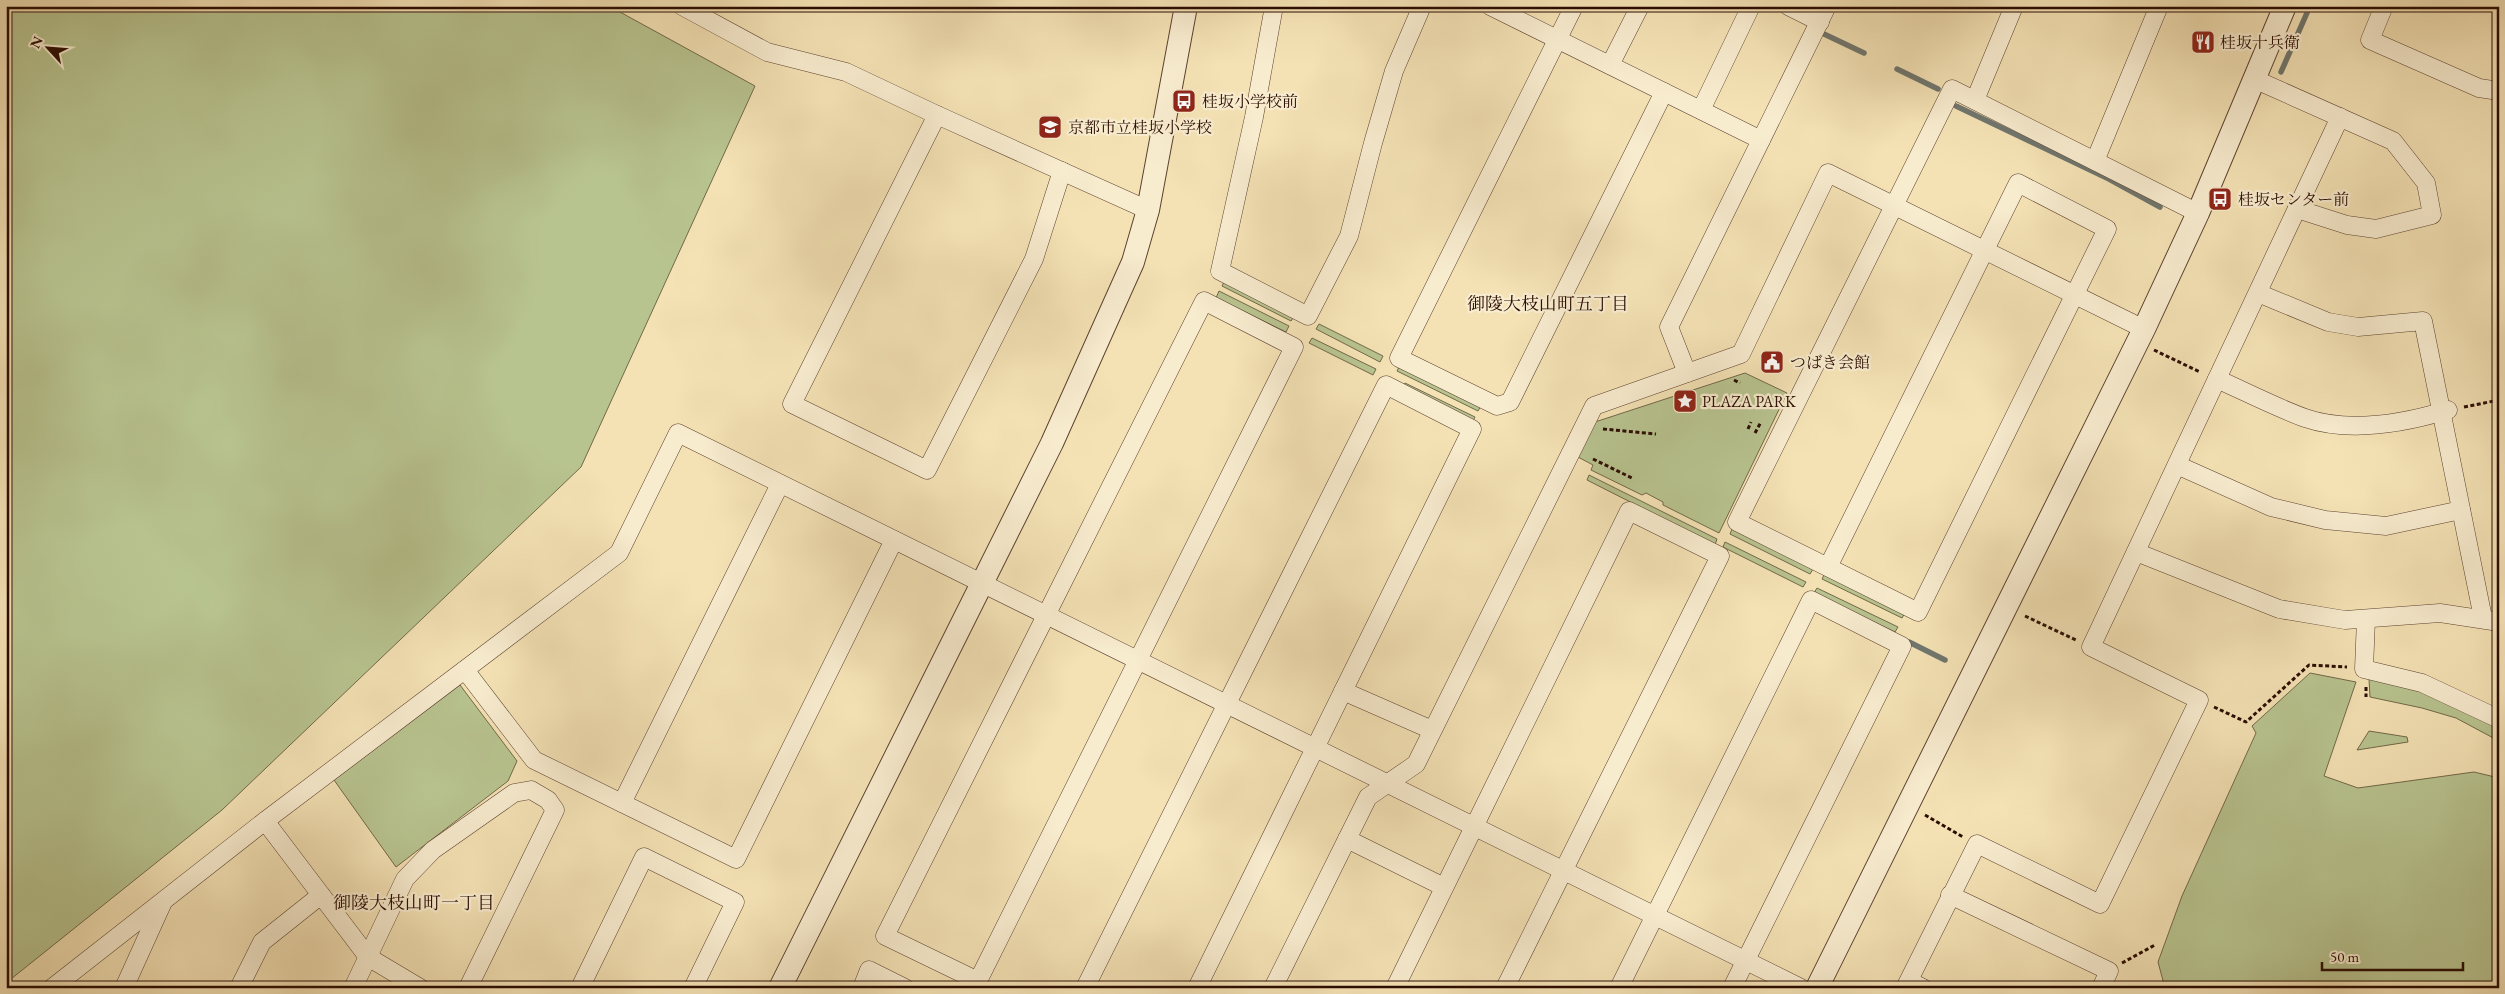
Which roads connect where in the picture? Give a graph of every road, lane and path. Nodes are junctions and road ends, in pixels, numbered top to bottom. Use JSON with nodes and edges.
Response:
{"nodes":[{"id":1,"x":1186,"y":6,"type":"edge"},
{"id":2,"x":1274,"y":6,"type":"edge"},
{"id":3,"x":1422,"y":6,"type":"edge"},
{"id":4,"x":1490,"y":6,"type":"edge"},
{"id":5,"x":1574,"y":6,"type":"edge"},
{"id":6,"x":1640,"y":6,"type":"edge"},
{"id":7,"x":1751,"y":6,"type":"edge"},
{"id":8,"x":1788,"y":6,"type":"edge"},
{"id":9,"x":1827,"y":6,"type":"edge"},
{"id":10,"x":2014,"y":6,"type":"edge"},
{"id":11,"x":2159,"y":6,"type":"edge"},
{"id":12,"x":2285,"y":6,"type":"edge"},
{"id":13,"x":2384,"y":6,"type":"edge"},
{"id":14,"x":694,"y":9,"type":"edge"},
{"id":15,"x":1510,"y":11,"type":"edge"},
{"id":16,"x":1820,"y":22,"type":"junction"},
{"id":17,"x":1557,"y":40,"type":"junction"},
{"id":18,"x":1610,"y":66,"type":"junction"},
{"id":19,"x":2254,"y":79,"type":"junction"},
{"id":20,"x":2499,"y":91,"type":"edge"},
{"id":21,"x":1664,"y":92,"type":"junction"},
{"id":22,"x":1975,"y":100,"type":"junction"},
{"id":23,"x":1701,"y":110,"type":"junction"},
{"id":24,"x":937,"y":116,"type":"junction"},
{"id":25,"x":2340,"y":117,"type":"junction"},
{"id":26,"x":1761,"y":140,"type":"junction"},
{"id":27,"x":2095,"y":161,"type":"junction"},
{"id":28,"x":1062,"y":171,"type":"junction"},
{"id":29,"x":1894,"y":205,"type":"junction"},
{"id":30,"x":2297,"y":209,"type":"junction"},
{"id":31,"x":1148,"y":210,"type":"junction"},
{"id":32,"x":2198,"y":213,"type":"junction"},
{"id":33,"x":1985,"y":250,"type":"junction"},
{"id":34,"x":2258,"y":293,"type":"junction"},
{"id":35,"x":2075,"y":295,"type":"junction"},
{"id":36,"x":2144,"y":329,"type":"junction"},
{"id":37,"x":2152,"y":350,"type":"dead end"},
{"id":38,"x":1687,"y":373,"type":"junction"},
{"id":39,"x":2217,"y":379,"type":"junction"},
{"id":40,"x":1734,"y":380,"type":"dead end"},
{"id":41,"x":1740,"y":383,"type":"dead end"},
{"id":42,"x":2499,"y":400,"type":"edge"},
{"id":43,"x":2445,"y":411,"type":"junction"},
{"id":44,"x":1751,"y":422,"type":"dead end"},
{"id":45,"x":1761,"y":422,"type":"dead end"},
{"id":46,"x":1602,"y":428,"type":"dead end"},
{"id":47,"x":1748,"y":429,"type":"dead end"},
{"id":48,"x":1755,"y":433,"type":"dead end"},
{"id":49,"x":1656,"y":434,"type":"dead end"},
{"id":50,"x":1593,"y":459,"type":"dead end"},
{"id":51,"x":2176,"y":465,"type":"junction"},
{"id":52,"x":1632,"y":478,"type":"dead end"},
{"id":53,"x":780,"y":484,"type":"junction"},
{"id":54,"x":2461,"y":510,"type":"junction"},
{"id":55,"x":894,"y":540,"type":"junction"},
{"id":56,"x":2136,"y":552,"type":"junction"},
{"id":57,"x":1828,"y":567,"type":"junction"},
{"id":58,"x":982,"y":583,"type":"junction"},
{"id":59,"x":1046,"y":615,"type":"junction"},
{"id":60,"x":2024,"y":615,"type":"dead end"},
{"id":61,"x":2366,"y":619,"type":"junction"},
{"id":62,"x":2491,"y":620,"type":"edge"},
{"id":63,"x":2091,"y":647,"type":"junction"},
{"id":64,"x":1138,"y":660,"type":"junction"},
{"id":65,"x":2349,"y":667,"type":"dead end"},
{"id":66,"x":465,"y":670,"type":"junction"},
{"id":67,"x":1343,"y":691,"type":"junction"},
{"id":68,"x":1227,"y":704,"type":"junction"},
{"id":69,"x":2214,"y":707,"type":"dead end"},
{"id":70,"x":2499,"y":719,"type":"edge"},
{"id":71,"x":1432,"y":730,"type":"junction"},
{"id":72,"x":1315,"y":748,"type":"junction"},
{"id":73,"x":1387,"y":783,"type":"junction"},
{"id":74,"x":622,"y":803,"type":"junction"},
{"id":75,"x":1922,"y":814,"type":"dead end"},
{"id":76,"x":266,"y":821,"type":"junction"},
{"id":77,"x":1474,"y":826,"type":"junction"},
{"id":78,"x":1347,"y":839,"type":"junction"},
{"id":79,"x":1977,"y":844,"type":"junction"},
{"id":80,"x":1564,"y":870,"type":"junction"},
{"id":81,"x":1444,"y":887,"type":"junction"},
{"id":82,"x":321,"y":895,"type":"junction"},
{"id":83,"x":1950,"y":895,"type":"junction"},
{"id":84,"x":164,"y":901,"type":"junction"},
{"id":85,"x":1654,"y":916,"type":"junction"},
{"id":86,"x":2155,"y":944,"type":"dead end"},
{"id":87,"x":368,"y":957,"type":"junction"},
{"id":88,"x":1746,"y":961,"type":"junction"},
{"id":89,"x":2109,"y":970,"type":"junction"},
{"id":90,"x":1912,"y":986,"type":"edge"},
{"id":91,"x":52,"y":988,"type":"edge"},
{"id":92,"x":124,"y":988,"type":"edge"},
{"id":93,"x":240,"y":988,"type":"edge"},
{"id":94,"x":353,"y":988,"type":"edge"},
{"id":95,"x":420,"y":988,"type":"edge"},
{"id":96,"x":468,"y":988,"type":"edge"},
{"id":97,"x":580,"y":988,"type":"edge"},
{"id":98,"x":694,"y":988,"type":"edge"},
{"id":99,"x":780,"y":988,"type":"edge"},
{"id":100,"x":862,"y":988,"type":"edge"},
{"id":101,"x":905,"y":988,"type":"edge"},
{"id":102,"x":1085,"y":988,"type":"edge"},
{"id":103,"x":1197,"y":988,"type":"edge"},
{"id":104,"x":1273,"y":988,"type":"edge"},
{"id":105,"x":1395,"y":988,"type":"edge"},
{"id":106,"x":1505,"y":988,"type":"edge"},
{"id":107,"x":1619,"y":988,"type":"edge"},
{"id":108,"x":1732,"y":988,"type":"edge"},
{"id":109,"x":1801,"y":988,"type":"edge"},
{"id":110,"x":1817,"y":988,"type":"edge"},
{"id":111,"x":2101,"y":988,"type":"edge"}],
"edges":[{"from":1,"to":31,"type":"street"},
{"from":2,"to":3,"type":"street"},
{"from":4,"to":15,"type":"street"},
{"from":5,"to":17,"type":"street"},
{"from":6,"to":18,"type":"street"},
{"from":7,"to":23,"type":"street"},
{"from":8,"to":16,"type":"street"},
{"from":9,"to":16,"type":"street"},
{"from":10,"to":22,"type":"street"},
{"from":11,"to":27,"type":"street"},
{"from":12,"to":19,"type":"street"},
{"from":13,"to":20,"type":"street"},
{"from":14,"to":24,"type":"street"},
{"from":15,"to":17,"type":"street"},
{"from":16,"to":26,"type":"street"},
{"from":17,"to":18,"type":"street"},
{"from":17,"to":21,"type":"street"},
{"from":18,"to":21,"type":"street"},
{"from":19,"to":25,"type":"street"},
{"from":19,"to":32,"type":"street"},
{"from":21,"to":23,"type":"street"},
{"from":22,"to":27,"type":"street"},
{"from":22,"to":29,"type":"street"},
{"from":23,"to":26,"type":"street"},
{"from":24,"to":28,"type":"street"},
{"from":24,"to":28,"type":"street"},
{"from":25,"to":30,"type":"street"},
{"from":25,"to":30,"type":"street"},
{"from":26,"to":38,"type":"street"},
{"from":27,"to":32,"type":"street"},
{"from":28,"to":31,"type":"street"},
{"from":29,"to":33,"type":"street"},
{"from":29,"to":38,"type":"street"},
{"from":29,"to":57,"type":"street"},
{"from":30,"to":34,"type":"street"},
{"from":31,"to":58,"type":"street"},
{"from":32,"to":36,"type":"street"},
{"from":33,"to":35,"type":"street"},
{"from":33,"to":35,"type":"street"},
{"from":33,"to":57,"type":"street"},
{"from":34,"to":39,"type":"street"},
{"from":34,"to":43,"type":"street"},
{"from":35,"to":36,"type":"street"},
{"from":35,"to":57,"type":"street"},
{"from":36,"to":110,"type":"street"},
{"from":37,"to":39,"type":"path"},
{"from":38,"to":71,"type":"street"},
{"from":39,"to":43,"type":"street"},
{"from":39,"to":51,"type":"street"},
{"from":40,"to":41,"type":"path"},
{"from":42,"to":43,"type":"path"},
{"from":43,"to":54,"type":"street"},
{"from":44,"to":47,"type":"path"},
{"from":45,"to":48,"type":"path"},
{"from":46,"to":49,"type":"path"},
{"from":50,"to":52,"type":"path"},
{"from":51,"to":54,"type":"street"},
{"from":51,"to":56,"type":"street"},
{"from":53,"to":55,"type":"street"},
{"from":53,"to":66,"type":"street"},
{"from":53,"to":74,"type":"street"},
{"from":54,"to":62,"type":"street"},
{"from":55,"to":58,"type":"street"},
{"from":55,"to":74,"type":"street"},
{"from":56,"to":61,"type":"street"},
{"from":56,"to":63,"type":"street"},
{"from":58,"to":59,"type":"street"},
{"from":58,"to":99,"type":"street"},
{"from":59,"to":64,"type":"street"},
{"from":59,"to":64,"type":"street"},
{"from":59,"to":64,"type":"street"},
{"from":60,"to":63,"type":"path"},
{"from":61,"to":62,"type":"street"},
{"from":61,"to":70,"type":"street"},
{"from":63,"to":79,"type":"street"},
{"from":64,"to":68,"type":"street"},
{"from":65,"to":69,"type":"path"},
{"from":66,"to":74,"type":"street"},
{"from":66,"to":76,"type":"street"},
{"from":67,"to":68,"type":"street"},
{"from":67,"to":71,"type":"street"},
{"from":67,"to":72,"type":"street"},
{"from":68,"to":72,"type":"street"},
{"from":68,"to":102,"type":"street"},
{"from":71,"to":73,"type":"street"},
{"from":72,"to":73,"type":"street"},
{"from":72,"to":103,"type":"street"},
{"from":73,"to":77,"type":"street"},
{"from":73,"to":78,"type":"street"},
{"from":75,"to":79,"type":"path"},
{"from":76,"to":82,"type":"street"},
{"from":76,"to":84,"type":"street"},
{"from":77,"to":80,"type":"street"},
{"from":77,"to":80,"type":"street"},
{"from":77,"to":81,"type":"street"},
{"from":78,"to":81,"type":"street"},
{"from":78,"to":104,"type":"street"},
{"from":79,"to":83,"type":"street"},
{"from":80,"to":85,"type":"street"},
{"from":80,"to":106,"type":"street"},
{"from":81,"to":105,"type":"street"},
{"from":82,"to":87,"type":"street"},
{"from":82,"to":93,"type":"street"},
{"from":83,"to":89,"type":"street"},
{"from":83,"to":90,"type":"street"},
{"from":84,"to":91,"type":"street"},
{"from":84,"to":92,"type":"street"},
{"from":85,"to":88,"type":"street"},
{"from":85,"to":88,"type":"street"},
{"from":85,"to":107,"type":"street"},
{"from":86,"to":89,"type":"path"},
{"from":87,"to":94,"type":"street"},
{"from":87,"to":95,"type":"street"},
{"from":87,"to":96,"type":"street"},
{"from":88,"to":108,"type":"street"},
{"from":88,"to":109,"type":"street"},
{"from":89,"to":111,"type":"street"},
{"from":97,"to":98,"type":"street"},
{"from":100,"to":101,"type":"street"}]}
